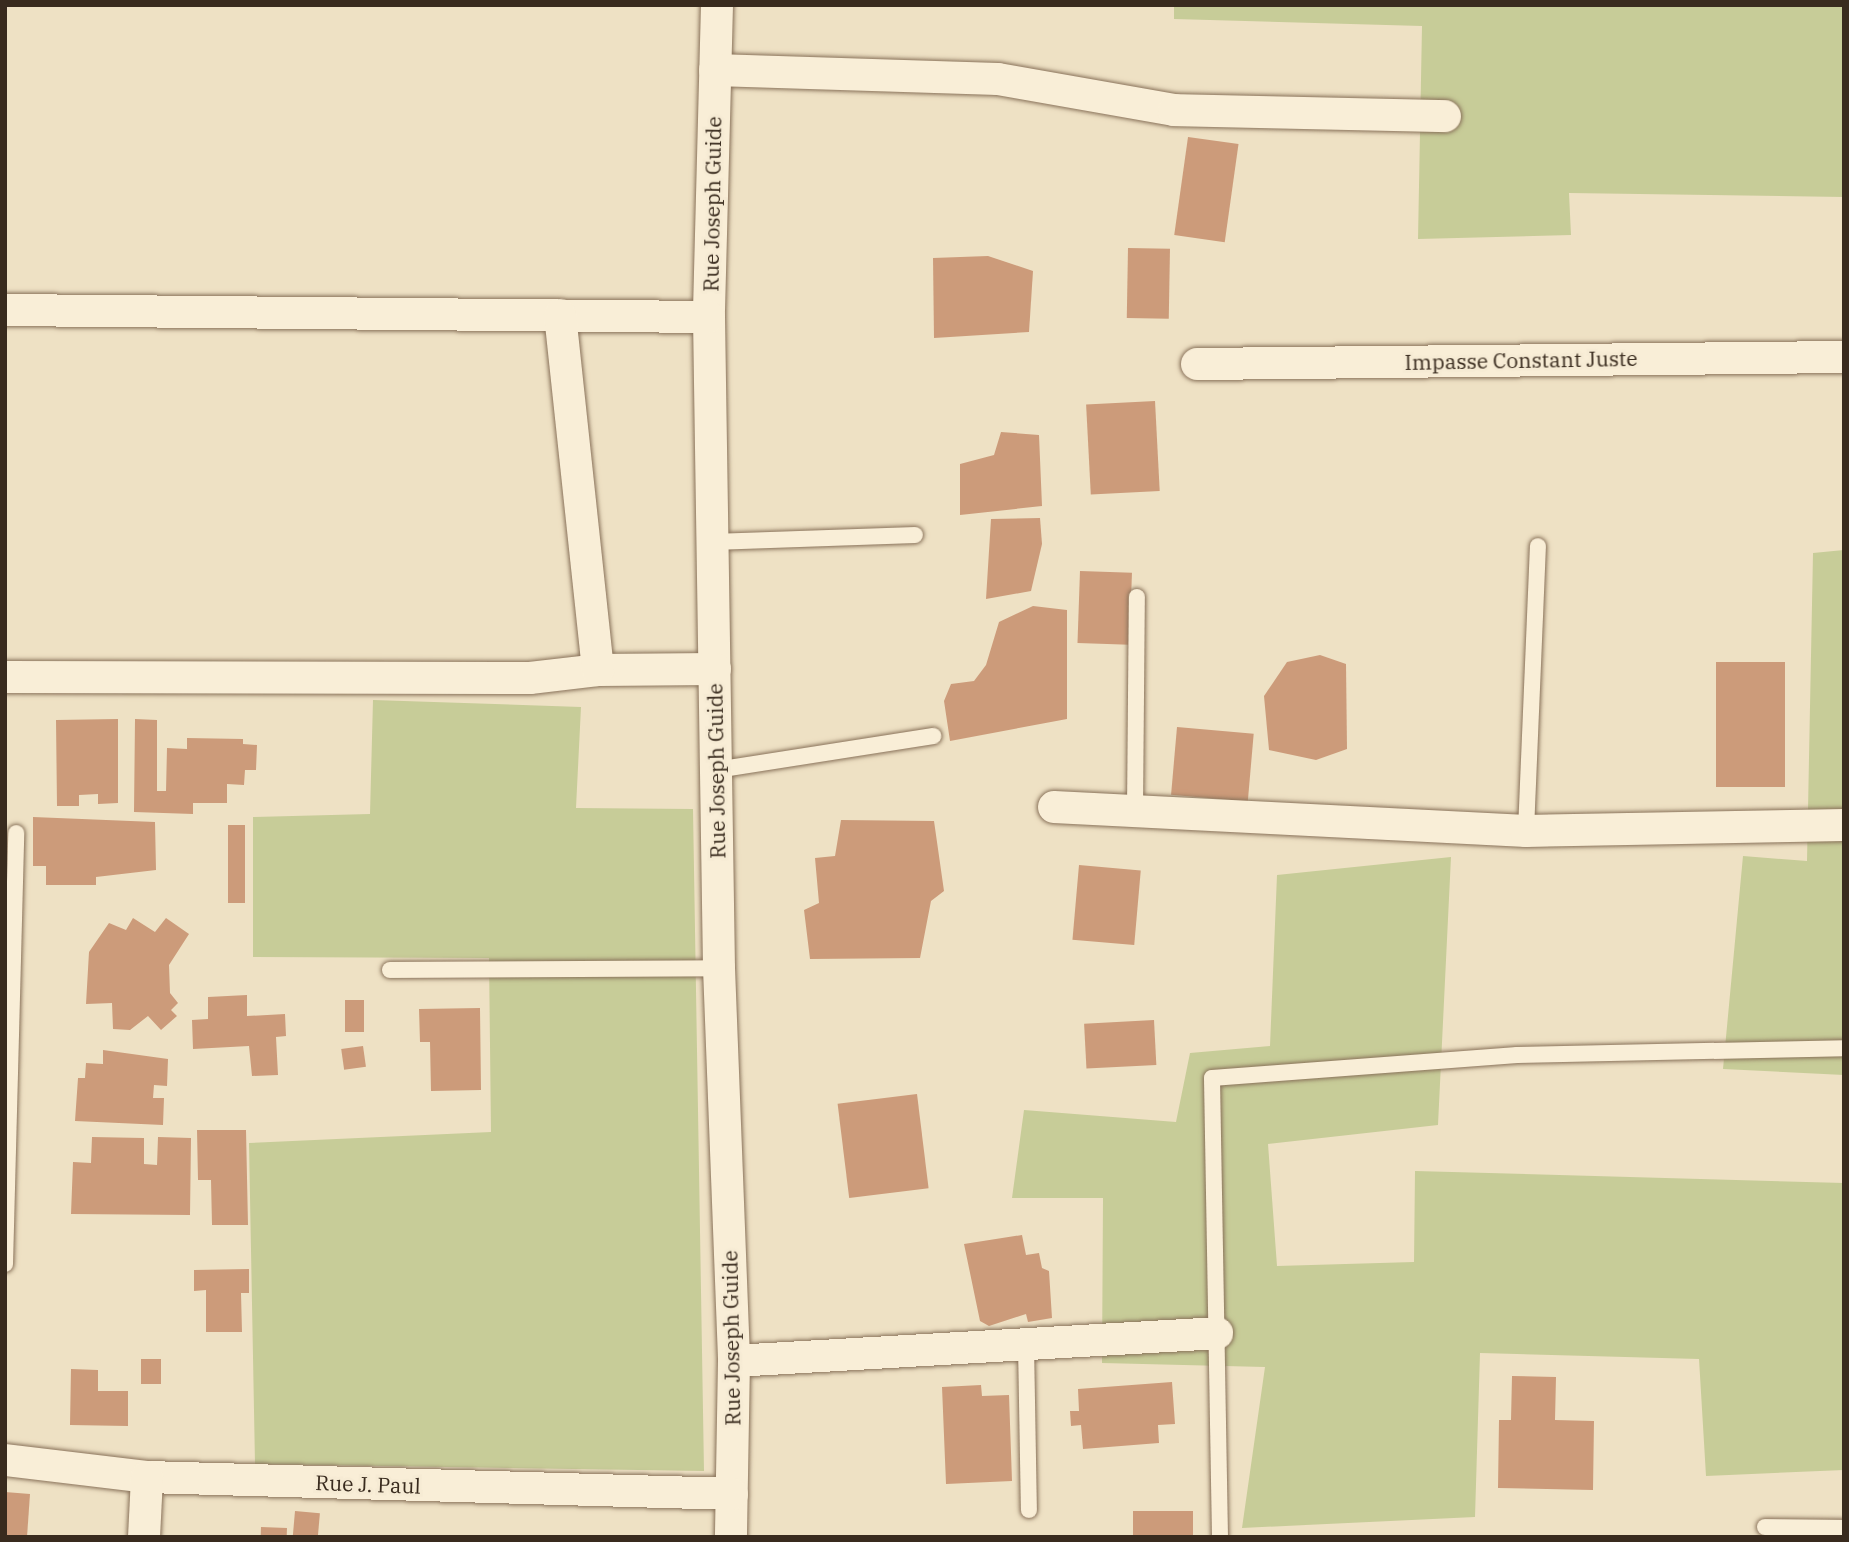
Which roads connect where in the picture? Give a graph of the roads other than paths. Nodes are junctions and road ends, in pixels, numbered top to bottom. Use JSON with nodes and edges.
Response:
{"nodes":[{"id":1,"x":717,"y":5,"type":"edge"},
{"id":2,"x":715,"y":70,"type":"junction"},
{"id":3,"x":1445,"y":116,"type":"dead end"},
{"id":4,"x":5,"y":310,"type":"edge"},
{"id":5,"x":560,"y":315,"type":"junction"},
{"id":6,"x":709,"y":317,"type":"junction"},
{"id":7,"x":1844,"y":357,"type":"edge"},
{"id":8,"x":1198,"y":364,"type":"dead end"},
{"id":9,"x":915,"y":535,"type":"dead end"},
{"id":10,"x":713,"y":542,"type":"junction"},
{"id":11,"x":1538,"y":546,"type":"dead end"},
{"id":12,"x":1136,"y":597,"type":"dead end"},
{"id":13,"x":715,"y":669,"type":"junction"},
{"id":14,"x":598,"y":670,"type":"junction"},
{"id":15,"x":5,"y":677,"type":"edge"},
{"id":16,"x":933,"y":736,"type":"dead end"},
{"id":17,"x":716,"y":770,"type":"junction"},
{"id":18,"x":1054,"y":807,"type":"dead end"},
{"id":19,"x":1135,"y":810,"type":"junction"},
{"id":20,"x":1844,"y":825,"type":"edge"},
{"id":21,"x":1526,"y":831,"type":"junction"},
{"id":22,"x":16,"y":833,"type":"dead end"},
{"id":23,"x":719,"y":968,"type":"junction"},
{"id":24,"x":390,"y":970,"type":"dead end"},
{"id":25,"x":1844,"y":1048,"type":"edge"},
{"id":26,"x":5,"y":1264,"type":"edge"},
{"id":27,"x":1217,"y":1333,"type":"junction"},
{"id":28,"x":1026,"y":1344,"type":"junction"},
{"id":29,"x":734,"y":1361,"type":"junction"},
{"id":30,"x":5,"y":1460,"type":"edge"},
{"id":31,"x":147,"y":1478,"type":"junction"},
{"id":32,"x":732,"y":1494,"type":"junction"},
{"id":33,"x":1029,"y":1510,"type":"dead end"},
{"id":34,"x":1765,"y":1527,"type":"dead end"},
{"id":35,"x":1844,"y":1528,"type":"edge"},
{"id":36,"x":144,"y":1537,"type":"edge"},
{"id":37,"x":731,"y":1537,"type":"edge"},
{"id":38,"x":1220,"y":1537,"type":"edge"}],
"edges":[{"from":1,"to":2,"type":"street","name":"Rue Joseph Guide"},
{"from":2,"to":3,"type":"street"},
{"from":2,"to":6,"type":"street","name":"Rue Joseph Guide"},
{"from":4,"to":5,"type":"street"},
{"from":5,"to":6,"type":"street"},
{"from":5,"to":14,"type":"street"},
{"from":6,"to":10,"type":"street","name":"Rue Joseph Guide"},
{"from":7,"to":8,"type":"street","name":"Impasse Constant Juste"},
{"from":9,"to":10,"type":"lane"},
{"from":10,"to":13,"type":"street","name":"Rue Joseph Guide"},
{"from":11,"to":21,"type":"lane"},
{"from":12,"to":19,"type":"lane"},
{"from":13,"to":14,"type":"street"},
{"from":13,"to":17,"type":"street","name":"Rue Joseph Guide"},
{"from":14,"to":15,"type":"street"},
{"from":16,"to":17,"type":"lane"},
{"from":17,"to":23,"type":"street","name":"Rue Joseph Guide"},
{"from":18,"to":19,"type":"street"},
{"from":19,"to":21,"type":"street"},
{"from":20,"to":21,"type":"street"},
{"from":22,"to":26,"type":"lane"},
{"from":23,"to":24,"type":"lane"},
{"from":23,"to":29,"type":"street","name":"Rue Joseph Guide"},
{"from":25,"to":27,"type":"lane"},
{"from":27,"to":28,"type":"street"},
{"from":27,"to":38,"type":"lane"},
{"from":28,"to":29,"type":"street"},
{"from":28,"to":33,"type":"lane"},
{"from":29,"to":32,"type":"street","name":"Rue Joseph Guide"},
{"from":30,"to":31,"type":"street","name":"Rue J. Paul"},
{"from":31,"to":32,"type":"street","name":"Rue J. Paul"},
{"from":31,"to":36,"type":"street"},
{"from":32,"to":37,"type":"street","name":"Rue Joseph Guide"},
{"from":34,"to":35,"type":"lane"}]}
